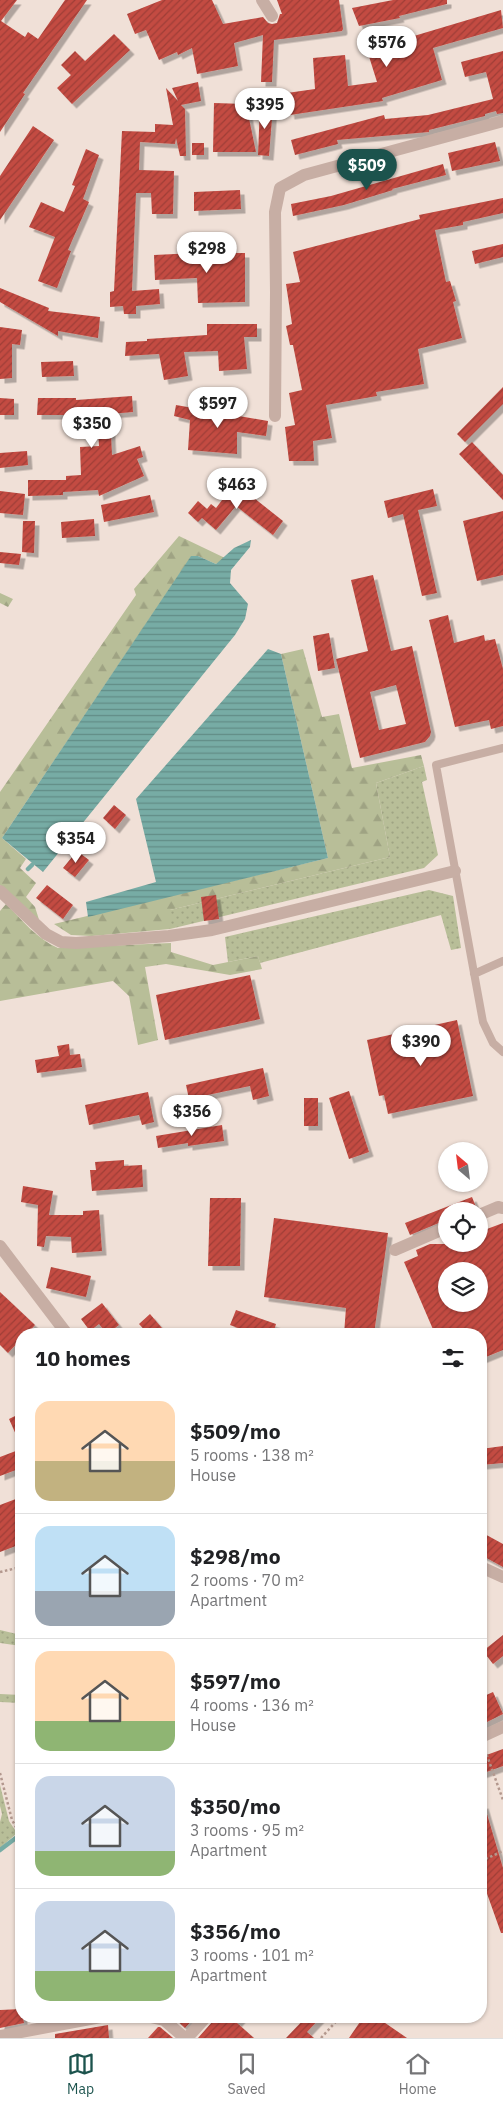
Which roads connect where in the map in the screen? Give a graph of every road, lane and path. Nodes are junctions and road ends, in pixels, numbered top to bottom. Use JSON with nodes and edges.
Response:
{"nodes":[{"id":1,"x":262,"y":0,"type":"edge"},
{"id":2,"x":272,"y":16,"type":"dead end"},
{"id":3,"x":503,"y":121,"type":"edge"},
{"id":4,"x":275,"y":416,"type":"dead end"},
{"id":5,"x":503,"y":748,"type":"edge"},
{"id":6,"x":455,"y":871,"type":"junction"},
{"id":7,"x":0,"y":891,"type":"edge"},
{"id":8,"x":503,"y":961,"type":"edge"},
{"id":9,"x":474,"y":974,"type":"junction"},
{"id":10,"x":503,"y":1052,"type":"edge"},
{"id":11,"x":503,"y":1208,"type":"edge"},
{"id":12,"x":488,"y":1211,"type":"edge"},
{"id":13,"x":438,"y":1231,"type":"edge"},
{"id":14,"x":0,"y":1246,"type":"edge"},
{"id":15,"x":395,"y":1250,"type":"dead end"},
{"id":16,"x":63,"y":1328,"type":"edge"},
{"id":17,"x":15,"y":1568,"type":"edge"},
{"id":18,"x":487,"y":1570,"type":"edge"},
{"id":19,"x":0,"y":1572,"type":"edge"},
{"id":20,"x":503,"y":1577,"type":"edge"},
{"id":21,"x":503,"y":1727,"type":"edge"},
{"id":22,"x":487,"y":1739,"type":"edge"},
{"id":23,"x":487,"y":1754,"type":"edge"},
{"id":24,"x":0,"y":1773,"type":"edge"},
{"id":25,"x":503,"y":1800,"type":"edge"},
{"id":26,"x":15,"y":1825,"type":"edge"},
{"id":27,"x":503,"y":1851,"type":"edge"},
{"id":28,"x":487,"y":1858,"type":"edge"},
{"id":29,"x":69,"y":2023,"type":"edge"},
{"id":30,"x":168,"y":2023,"type":"edge"},
{"id":31,"x":200,"y":2023,"type":"edge"},
{"id":32,"x":335,"y":2023,"type":"edge"},
{"id":33,"x":0,"y":2036,"type":"edge"},
{"id":34,"x":186,"y":2038,"type":"edge"},
{"id":35,"x":321,"y":2038,"type":"edge"}],
"edges":[{"from":1,"to":2,"type":"street"},
{"from":3,"to":4,"type":"street"},
{"from":5,"to":6,"type":"lane"},
{"from":6,"to":7,"type":"street"},
{"from":6,"to":9,"type":"lane"},
{"from":8,"to":9,"type":"lane"},
{"from":9,"to":10,"type":"lane"},
{"from":11,"to":12,"type":"street"},
{"from":13,"to":15,"type":"street"},
{"from":14,"to":16,"type":"street"},
{"from":17,"to":19,"type":"path"},
{"from":18,"to":20,"type":"street"},
{"from":21,"to":22,"type":"street"},
{"from":23,"to":25,"type":"path"},
{"from":24,"to":26,"type":"path"},
{"from":27,"to":28,"type":"path"},
{"from":29,"to":33,"type":"street"},
{"from":30,"to":34,"type":"street"},
{"from":31,"to":34,"type":"street"},
{"from":32,"to":35,"type":"path"}]}
